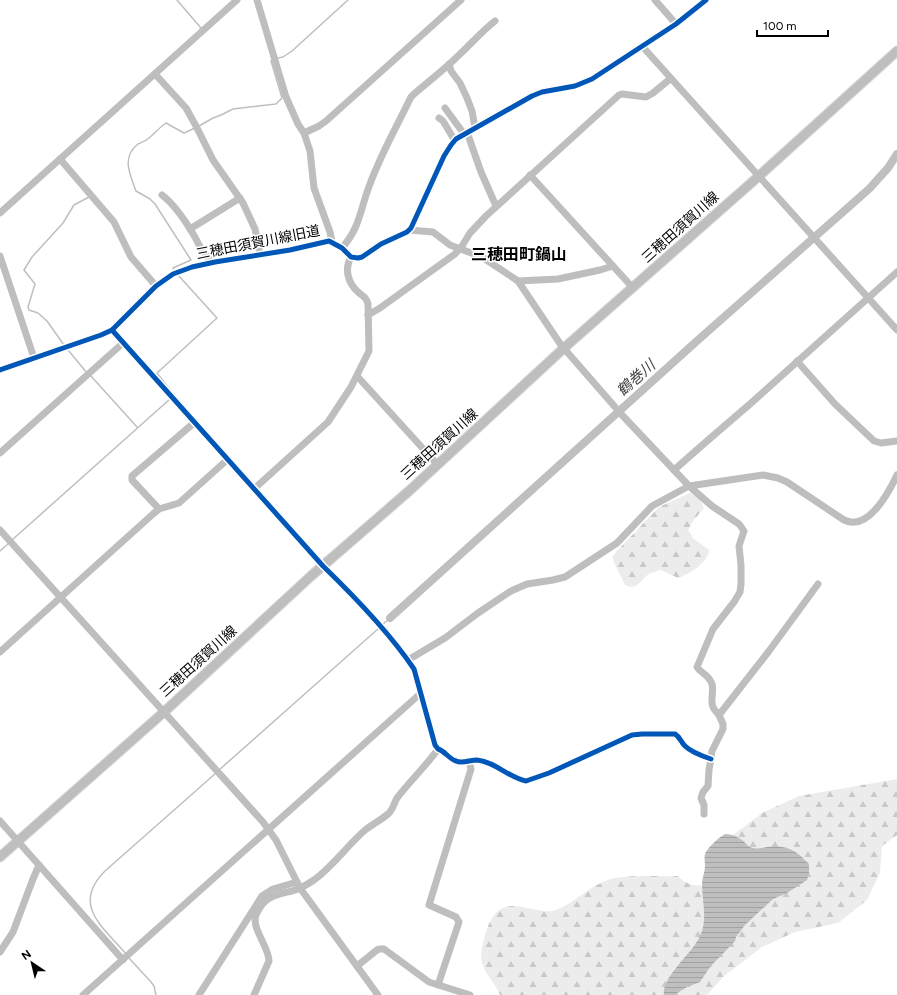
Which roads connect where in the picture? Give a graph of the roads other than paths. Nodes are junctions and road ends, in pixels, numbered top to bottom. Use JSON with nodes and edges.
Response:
{"nodes":[{"id":1,"x":237,"y":0,"type":"edge"},
{"id":2,"x":257,"y":0,"type":"edge"},
{"id":3,"x":461,"y":0,"type":"edge"},
{"id":4,"x":655,"y":0,"type":"edge"},
{"id":5,"x":706,"y":0,"type":"edge"},
{"id":6,"x":495,"y":21,"type":"dead end"},
{"id":7,"x":676,"y":24,"type":"junction"},
{"id":8,"x":642,"y":46,"type":"junction"},
{"id":9,"x":897,"y":51,"type":"edge"},
{"id":10,"x":449,"y":64,"type":"junction"},
{"id":11,"x":155,"y":74,"type":"junction"},
{"id":12,"x":670,"y":79,"type":"junction"},
{"id":13,"x":445,"y":108,"type":"dead end"},
{"id":14,"x":439,"y":118,"type":"dead end"},
{"id":15,"x":475,"y":128,"type":"junction"},
{"id":16,"x":304,"y":133,"type":"junction"},
{"id":17,"x":466,"y":133,"type":"junction"},
{"id":18,"x":455,"y":141,"type":"junction"},
{"id":19,"x":60,"y":159,"type":"junction"},
{"id":20,"x":530,"y":175,"type":"junction"},
{"id":21,"x":759,"y":176,"type":"junction"},
{"id":22,"x":162,"y":195,"type":"dead end"},
{"id":23,"x":240,"y":198,"type":"junction"},
{"id":24,"x":496,"y":206,"type":"junction"},
{"id":25,"x":0,"y":213,"type":"edge"},
{"id":26,"x":190,"y":229,"type":"junction"},
{"id":27,"x":409,"y":230,"type":"junction"},
{"id":28,"x":332,"y":242,"type":"junction"},
{"id":29,"x":342,"y":248,"type":"junction"},
{"id":30,"x":460,"y":248,"type":"junction"},
{"id":31,"x":260,"y":254,"type":"junction"},
{"id":32,"x":0,"y":256,"type":"edge"},
{"id":33,"x":351,"y":257,"type":"junction"},
{"id":34,"x":215,"y":262,"type":"junction"},
{"id":35,"x":613,"y":266,"type":"junction"},
{"id":36,"x":897,"y":272,"type":"edge"},
{"id":37,"x":518,"y":282,"type":"junction"},
{"id":38,"x":156,"y":286,"type":"junction"},
{"id":39,"x":633,"y":288,"type":"junction"},
{"id":40,"x":868,"y":298,"type":"junction"},
{"id":41,"x":368,"y":315,"type":"junction"},
{"id":42,"x":112,"y":330,"type":"junction"},
{"id":43,"x":897,"y":330,"type":"edge"},
{"id":44,"x":123,"y":343,"type":"junction"},
{"id":45,"x":564,"y":348,"type":"junction"},
{"id":46,"x":34,"y":358,"type":"junction"},
{"id":47,"x":797,"y":361,"type":"junction"},
{"id":48,"x":0,"y":370,"type":"edge"},
{"id":49,"x":357,"y":376,"type":"junction"},
{"id":50,"x":195,"y":422,"type":"junction"},
{"id":51,"x":897,"y":441,"type":"edge"},
{"id":52,"x":0,"y":453,"type":"edge"},
{"id":53,"x":228,"y":459,"type":"junction"},
{"id":54,"x":437,"y":464,"type":"junction"},
{"id":55,"x":674,"y":470,"type":"junction"},
{"id":56,"x":897,"y":475,"type":"edge"},
{"id":57,"x":689,"y":486,"type":"junction"},
{"id":58,"x":254,"y":489,"type":"junction"},
{"id":59,"x":159,"y":510,"type":"junction"},
{"id":60,"x":0,"y":530,"type":"edge"},
{"id":61,"x":323,"y":566,"type":"junction"},
{"id":62,"x":818,"y":584,"type":"dead end"},
{"id":63,"x":61,"y":597,"type":"junction"},
{"id":64,"x":0,"y":652,"type":"edge"},
{"id":65,"x":408,"y":660,"type":"junction"},
{"id":66,"x":421,"y":693,"type":"junction"},
{"id":67,"x":164,"y":712,"type":"junction"},
{"id":68,"x":719,"y":715,"type":"junction"},
{"id":69,"x":438,"y":749,"type":"junction"},
{"id":70,"x":711,"y":759,"type":"junction"},
{"id":71,"x":469,"y":761,"type":"junction"},
{"id":72,"x":704,"y":814,"type":"dead end"},
{"id":73,"x":0,"y":821,"type":"edge"},
{"id":74,"x":268,"y":829,"type":"junction"},
{"id":75,"x":18,"y":842,"type":"junction"},
{"id":76,"x":0,"y":857,"type":"edge"},
{"id":77,"x":40,"y":865,"type":"junction"},
{"id":78,"x":299,"y":885,"type":"junction"},
{"id":79,"x":0,"y":952,"type":"edge"},
{"id":80,"x":123,"y":960,"type":"junction"},
{"id":81,"x":357,"y":966,"type":"junction"},
{"id":82,"x":438,"y":985,"type":"junction"},
{"id":83,"x":83,"y":995,"type":"edge"},
{"id":84,"x":199,"y":995,"type":"edge"},
{"id":85,"x":254,"y":995,"type":"edge"},
{"id":86,"x":378,"y":995,"type":"edge"},
{"id":87,"x":470,"y":995,"type":"edge"}],
"edges":[{"from":1,"to":11,"type":"street"},
{"from":2,"to":16,"type":"street"},
{"from":3,"to":16,"type":"street"},
{"from":4,"to":7,"type":"street"},
{"from":5,"to":7,"type":"street"},
{"from":6,"to":10,"type":"street"},
{"from":7,"to":8,"type":"street"},
{"from":8,"to":12,"type":"street"},
{"from":8,"to":15,"type":"street"},
{"from":9,"to":21,"type":"main road","name":"三穂田須賀川線"},
{"from":10,"to":15,"type":"street"},
{"from":10,"to":29,"type":"street"},
{"from":11,"to":19,"type":"street"},
{"from":11,"to":23,"type":"street"},
{"from":12,"to":20,"type":"street"},
{"from":12,"to":21,"type":"street"},
{"from":13,"to":17,"type":"street"},
{"from":14,"to":18,"type":"street"},
{"from":15,"to":17,"type":"street"},
{"from":16,"to":28,"type":"street"},
{"from":17,"to":18,"type":"street"},
{"from":17,"to":24,"type":"street"},
{"from":18,"to":27,"type":"street"},
{"from":19,"to":25,"type":"street"},
{"from":19,"to":38,"type":"street"},
{"from":20,"to":24,"type":"street"},
{"from":20,"to":35,"type":"street"},
{"from":21,"to":39,"type":"main road","name":"三穂田須賀川線"},
{"from":21,"to":40,"type":"street"},
{"from":22,"to":26,"type":"street"},
{"from":23,"to":26,"type":"street"},
{"from":23,"to":31,"type":"street"},
{"from":24,"to":30,"type":"street"},
{"from":26,"to":34,"type":"street"},
{"from":27,"to":30,"type":"street"},
{"from":27,"to":33,"type":"street"},
{"from":28,"to":29,"type":"street","name":"三穂田須賀川線旧道"},
{"from":28,"to":31,"type":"street","name":"三穂田須賀川線旧道"},
{"from":29,"to":33,"type":"street","name":"三穂田須賀川線旧道"},
{"from":30,"to":37,"type":"street"},
{"from":30,"to":41,"type":"street"},
{"from":31,"to":34,"type":"street","name":"三穂田須賀川線旧道"},
{"from":32,"to":46,"type":"street"},
{"from":33,"to":41,"type":"street"},
{"from":34,"to":38,"type":"street","name":"三穂田須賀川線旧道"},
{"from":35,"to":37,"type":"street"},
{"from":35,"to":39,"type":"street"},
{"from":36,"to":40,"type":"street"},
{"from":37,"to":45,"type":"street"},
{"from":38,"to":42,"type":"street","name":"三穂田須賀川線旧道"},
{"from":39,"to":45,"type":"main road","name":"三穂田須賀川線"},
{"from":40,"to":43,"type":"street"},
{"from":40,"to":47,"type":"street"},
{"from":41,"to":49,"type":"street"},
{"from":42,"to":44,"type":"street"},
{"from":42,"to":46,"type":"street","name":"三穂田須賀川線旧道"},
{"from":44,"to":50,"type":"street"},
{"from":44,"to":52,"type":"street"},
{"from":45,"to":54,"type":"main road","name":"三穂田須賀川線"},
{"from":45,"to":55,"type":"street"},
{"from":46,"to":48,"type":"street","name":"三穂田須賀川線旧道"},
{"from":47,"to":51,"type":"street"},
{"from":47,"to":55,"type":"street"},
{"from":49,"to":54,"type":"street"},
{"from":49,"to":58,"type":"street"},
{"from":50,"to":53,"type":"street"},
{"from":50,"to":59,"type":"street"},
{"from":53,"to":58,"type":"street"},
{"from":53,"to":59,"type":"street"},
{"from":54,"to":61,"type":"main road","name":"三穂田須賀川線"},
{"from":55,"to":57,"type":"street"},
{"from":56,"to":57,"type":"street"},
{"from":57,"to":65,"type":"street"},
{"from":57,"to":68,"type":"street"},
{"from":58,"to":61,"type":"street"},
{"from":59,"to":63,"type":"street"},
{"from":60,"to":63,"type":"street"},
{"from":61,"to":65,"type":"street"},
{"from":61,"to":67,"type":"main road","name":"三穂田須賀川線"},
{"from":62,"to":68,"type":"street"},
{"from":63,"to":64,"type":"street"},
{"from":63,"to":67,"type":"street"},
{"from":65,"to":66,"type":"street"},
{"from":66,"to":69,"type":"street"},
{"from":66,"to":74,"type":"street"},
{"from":67,"to":74,"type":"street"},
{"from":67,"to":75,"type":"main road","name":"三穂田須賀川線"},
{"from":68,"to":70,"type":"street"},
{"from":69,"to":71,"type":"street"},
{"from":69,"to":78,"type":"street"},
{"from":70,"to":71,"type":"street"},
{"from":70,"to":72,"type":"street"},
{"from":71,"to":82,"type":"street"},
{"from":73,"to":75,"type":"street"},
{"from":74,"to":78,"type":"street"},
{"from":74,"to":80,"type":"street"},
{"from":75,"to":76,"type":"main road","name":"三穂田須賀川線"},
{"from":75,"to":77,"type":"street"},
{"from":77,"to":79,"type":"street"},
{"from":77,"to":80,"type":"street"},
{"from":78,"to":81,"type":"street"},
{"from":78,"to":84,"type":"street"},
{"from":78,"to":85,"type":"street"},
{"from":80,"to":83,"type":"street"},
{"from":81,"to":82,"type":"street"},
{"from":81,"to":86,"type":"street"},
{"from":82,"to":87,"type":"street"}]}
